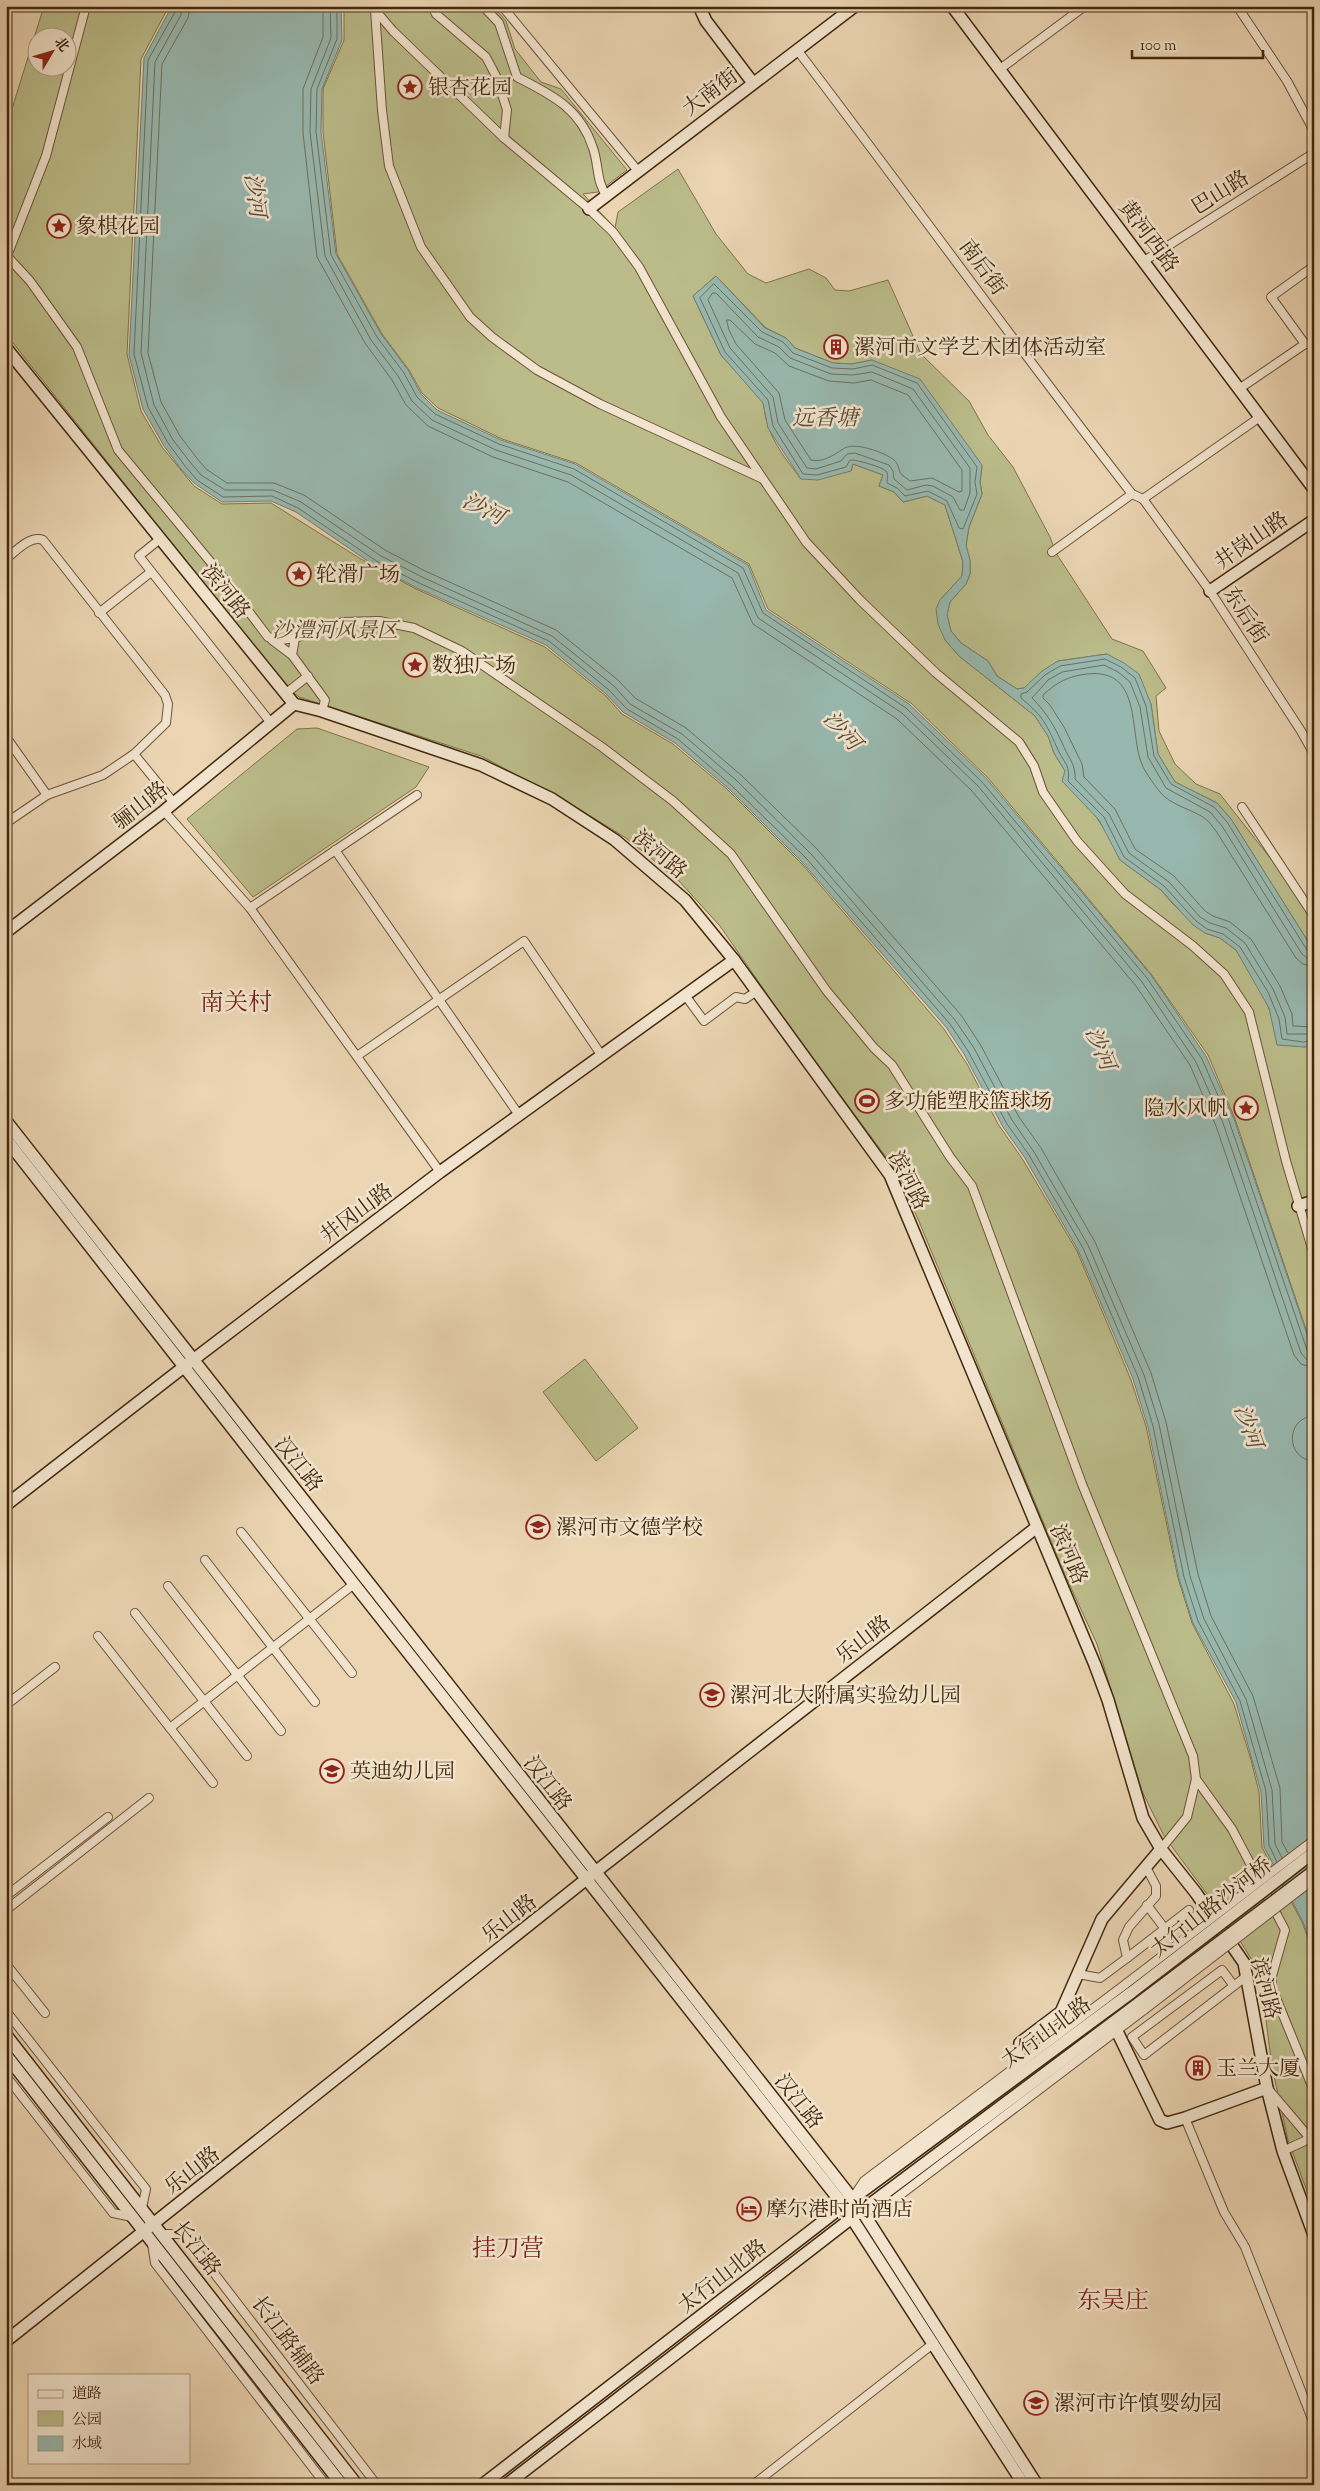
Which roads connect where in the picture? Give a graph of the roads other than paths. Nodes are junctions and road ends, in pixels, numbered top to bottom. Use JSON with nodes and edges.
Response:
{"nodes":[{"id":1,"x":86,"y":6,"type":"edge"},
{"id":2,"x":432,"y":6,"type":"edge"},
{"id":3,"x":483,"y":6,"type":"edge"},
{"id":4,"x":502,"y":6,"type":"edge"},
{"id":5,"x":699,"y":6,"type":"edge"},
{"id":6,"x":855,"y":6,"type":"edge"},
{"id":7,"x":952,"y":6,"type":"edge"},
{"id":8,"x":1085,"y":6,"type":"edge"},
{"id":9,"x":1237,"y":6,"type":"edge"},
{"id":10,"x":376,"y":8,"type":"edge"},
{"id":11,"x":393,"y":31,"type":"junction"},
{"id":12,"x":377,"y":39,"type":"junction"},
{"id":13,"x":798,"y":51,"type":"junction"},
{"id":14,"x":1000,"y":69,"type":"junction"},
{"id":15,"x":753,"y":83,"type":"junction"},
{"id":16,"x":1314,"y":131,"type":"edge"},
{"id":17,"x":504,"y":138,"type":"junction"},
{"id":18,"x":1314,"y":153,"type":"edge"},
{"id":19,"x":638,"y":171,"type":"junction"},
{"id":20,"x":607,"y":196,"type":"junction"},
{"id":21,"x":589,"y":210,"type":"junction"},
{"id":22,"x":10,"y":236,"type":"edge"},
{"id":23,"x":7,"y":255,"type":"edge"},
{"id":24,"x":1144,"y":261,"type":"junction"},
{"id":25,"x":1314,"y":266,"type":"edge"},
{"id":26,"x":1305,"y":344,"type":"junction"},
{"id":27,"x":1314,"y":344,"type":"edge"},
{"id":28,"x":6,"y":348,"type":"edge"},
{"id":29,"x":1239,"y":389,"type":"junction"},
{"id":30,"x":1260,"y":417,"type":"junction"},
{"id":31,"x":761,"y":478,"type":"junction"},
{"id":32,"x":1314,"y":489,"type":"edge"},
{"id":33,"x":1132,"y":494,"type":"junction"},
{"id":34,"x":1144,"y":499,"type":"junction"},
{"id":35,"x":1314,"y":520,"type":"edge"},
{"id":36,"x":160,"y":539,"type":"junction"},
{"id":37,"x":1052,"y":552,"type":"dead end"},
{"id":38,"x":6,"y":559,"type":"edge"},
{"id":39,"x":152,"y":572,"type":"junction"},
{"id":40,"x":1210,"y":591,"type":"junction"},
{"id":41,"x":99,"y":613,"type":"junction"},
{"id":42,"x":268,"y":637,"type":"junction"},
{"id":43,"x":295,"y":638,"type":"junction"},
{"id":44,"x":292,"y":655,"type":"junction"},
{"id":45,"x":308,"y":676,"type":"junction"},
{"id":46,"x":285,"y":694,"type":"junction"},
{"id":47,"x":294,"y":704,"type":"junction"},
{"id":48,"x":322,"y":710,"type":"junction"},
{"id":49,"x":271,"y":723,"type":"junction"},
{"id":50,"x":6,"y":737,"type":"edge"},
{"id":51,"x":134,"y":754,"type":"junction"},
{"id":52,"x":1314,"y":754,"type":"edge"},
{"id":53,"x":48,"y":795,"type":"junction"},
{"id":54,"x":417,"y":795,"type":"dead end"},
{"id":55,"x":174,"y":803,"type":"junction"},
{"id":56,"x":1242,"y":807,"type":"dead end"},
{"id":57,"x":164,"y":811,"type":"junction"},
{"id":58,"x":6,"y":823,"type":"edge"},
{"id":59,"x":335,"y":850,"type":"junction"},
{"id":60,"x":250,"y":908,"type":"junction"},
{"id":61,"x":1314,"y":916,"type":"edge"},
{"id":62,"x":6,"y":932,"type":"edge"},
{"id":63,"x":734,"y":960,"type":"junction"},
{"id":64,"x":757,"y":991,"type":"junction"},
{"id":65,"x":685,"y":995,"type":"junction"},
{"id":66,"x":438,"y":998,"type":"junction"},
{"id":67,"x":357,"y":1056,"type":"junction"},
{"id":68,"x":602,"y":1056,"type":"junction"},
{"id":69,"x":519,"y":1116,"type":"junction"},
{"id":70,"x":6,"y":1121,"type":"edge"},
{"id":71,"x":6,"y":1138,"type":"edge"},
{"id":72,"x":440,"y":1172,"type":"junction"},
{"id":73,"x":1314,"y":1202,"type":"edge"},
{"id":74,"x":1298,"y":1206,"type":"junction"},
{"id":75,"x":1314,"y":1255,"type":"edge"},
{"id":76,"x":189,"y":1363,"type":"junction"},
{"id":77,"x":6,"y":1505,"type":"edge"},
{"id":78,"x":1037,"y":1527,"type":"junction"},
{"id":79,"x":240,"y":1532,"type":"dead end"},
{"id":80,"x":205,"y":1560,"type":"dead end"},
{"id":81,"x":354,"y":1584,"type":"junction"},
{"id":82,"x":168,"y":1586,"type":"dead end"},
{"id":83,"x":135,"y":1613,"type":"dead end"},
{"id":84,"x":309,"y":1619,"type":"junction"},
{"id":85,"x":98,"y":1636,"type":"dead end"},
{"id":86,"x":273,"y":1647,"type":"junction"},
{"id":87,"x":55,"y":1667,"type":"dead end"},
{"id":88,"x":352,"y":1673,"type":"dead end"},
{"id":89,"x":238,"y":1675,"type":"junction"},
{"id":90,"x":204,"y":1701,"type":"junction"},
{"id":91,"x":315,"y":1702,"type":"dead end"},
{"id":92,"x":6,"y":1705,"type":"edge"},
{"id":93,"x":170,"y":1728,"type":"junction"},
{"id":94,"x":282,"y":1731,"type":"dead end"},
{"id":95,"x":247,"y":1756,"type":"dead end"},
{"id":96,"x":1196,"y":1779,"type":"junction"},
{"id":97,"x":212,"y":1784,"type":"dead end"},
{"id":98,"x":149,"y":1798,"type":"dead end"},
{"id":99,"x":108,"y":1817,"type":"dead end"},
{"id":100,"x":1314,"y":1840,"type":"edge"},
{"id":101,"x":1161,"y":1849,"type":"junction"},
{"id":102,"x":1314,"y":1852,"type":"edge"},
{"id":103,"x":1146,"y":1867,"type":"junction"},
{"id":104,"x":1314,"y":1871,"type":"edge"},
{"id":105,"x":591,"y":1876,"type":"junction"},
{"id":106,"x":1314,"y":1880,"type":"edge"},
{"id":107,"x":6,"y":1896,"type":"edge"},
{"id":108,"x":1147,"y":1906,"type":"junction"},
{"id":109,"x":6,"y":1910,"type":"edge"},
{"id":110,"x":1189,"y":1910,"type":"dead end"},
{"id":111,"x":1165,"y":1929,"type":"junction"},
{"id":112,"x":1127,"y":1958,"type":"junction"},
{"id":113,"x":6,"y":1964,"type":"edge"},
{"id":114,"x":1078,"y":1974,"type":"junction"},
{"id":115,"x":1248,"y":1975,"type":"junction"},
{"id":116,"x":1234,"y":1986,"type":"junction"},
{"id":117,"x":1129,"y":1988,"type":"junction"},
{"id":118,"x":1142,"y":2007,"type":"junction"},
{"id":119,"x":6,"y":2011,"type":"edge"},
{"id":120,"x":45,"y":2013,"type":"dead end"},
{"id":121,"x":1115,"y":2027,"type":"junction"},
{"id":122,"x":6,"y":2035,"type":"edge"},
{"id":123,"x":6,"y":2055,"type":"edge"},
{"id":124,"x":1018,"y":2071,"type":"junction"},
{"id":125,"x":6,"y":2076,"type":"edge"},
{"id":126,"x":1267,"y":2088,"type":"junction"},
{"id":127,"x":1314,"y":2091,"type":"edge"},
{"id":128,"x":1185,"y":2118,"type":"junction"},
{"id":129,"x":1311,"y":2141,"type":"edge"},
{"id":130,"x":1282,"y":2151,"type":"junction"},
{"id":131,"x":848,"y":2202,"type":"junction"},
{"id":132,"x":142,"y":2208,"type":"junction"},
{"id":133,"x":857,"y":2214,"type":"junction"},
{"id":134,"x":132,"y":2216,"type":"junction"},
{"id":135,"x":154,"y":2223,"type":"junction"},
{"id":136,"x":144,"y":2232,"type":"junction"},
{"id":137,"x":162,"y":2234,"type":"junction"},
{"id":138,"x":1314,"y":2235,"type":"edge"},
{"id":139,"x":151,"y":2242,"type":"junction"},
{"id":140,"x":6,"y":2341,"type":"edge"},
{"id":141,"x":934,"y":2343,"type":"junction"},
{"id":142,"x":1314,"y":2424,"type":"edge"},
{"id":143,"x":326,"y":2485,"type":"edge"},
{"id":144,"x":342,"y":2485,"type":"edge"},
{"id":145,"x":357,"y":2485,"type":"edge"},
{"id":146,"x":377,"y":2485,"type":"edge"},
{"id":147,"x":482,"y":2485,"type":"edge"},
{"id":148,"x":506,"y":2485,"type":"edge"},
{"id":149,"x":753,"y":2485,"type":"edge"},
{"id":150,"x":1024,"y":2485,"type":"edge"},
{"id":151,"x":1037,"y":2485,"type":"edge"}],
"edges":[{"from":1,"to":22,"type":"street"},
{"from":2,"to":17,"type":"street"},
{"from":3,"to":20,"type":"street"},
{"from":4,"to":19,"type":"street"},
{"from":5,"to":15,"type":"street"},
{"from":6,"to":13,"type":"street","name":"大南街"},
{"from":7,"to":14,"type":"street","name":"黄河西路"},
{"from":8,"to":14,"type":"street"},
{"from":9,"to":16,"type":"street"},
{"from":10,"to":11,"type":"street"},
{"from":10,"to":12,"type":"street"},
{"from":11,"to":12,"type":"street"},
{"from":11,"to":17,"type":"street"},
{"from":12,"to":31,"type":"street"},
{"from":13,"to":15,"type":"street","name":"大南街"},
{"from":13,"to":33,"type":"street","name":"南后街"},
{"from":14,"to":24,"type":"street","name":"黄河西路"},
{"from":15,"to":19,"type":"street","name":"大南街"},
{"from":17,"to":21,"type":"street"},
{"from":18,"to":24,"type":"street","name":"巴山路"},
{"from":19,"to":20,"type":"street","name":"大南街"},
{"from":20,"to":21,"type":"street","name":"大南街"},
{"from":21,"to":31,"type":"street"},
{"from":22,"to":23,"type":"street"},
{"from":23,"to":42,"type":"street"},
{"from":24,"to":29,"type":"street","name":"黄河西路"},
{"from":25,"to":26,"type":"street"},
{"from":26,"to":27,"type":"street"},
{"from":26,"to":29,"type":"street"},
{"from":28,"to":36,"type":"street","name":"滨河路"},
{"from":29,"to":30,"type":"street","name":"黄河西路"},
{"from":30,"to":32,"type":"street","name":"黄河西路"},
{"from":30,"to":34,"type":"street"},
{"from":31,"to":74,"type":"street"},
{"from":33,"to":34,"type":"street","name":"南后街"},
{"from":33,"to":37,"type":"street"},
{"from":34,"to":40,"type":"street","name":"东后街"},
{"from":35,"to":40,"type":"street","name":"井岗山路"},
{"from":36,"to":39,"type":"street"},
{"from":36,"to":46,"type":"street","name":"滨河路"},
{"from":38,"to":41,"type":"street"},
{"from":39,"to":41,"type":"street"},
{"from":39,"to":49,"type":"street"},
{"from":40,"to":52,"type":"street","name":"东后街"},
{"from":41,"to":51,"type":"street"},
{"from":42,"to":43,"type":"street"},
{"from":42,"to":44,"type":"street"},
{"from":43,"to":44,"type":"street"},
{"from":43,"to":96,"type":"street"},
{"from":44,"to":45,"type":"street"},
{"from":45,"to":46,"type":"street"},
{"from":45,"to":48,"type":"street"},
{"from":46,"to":47,"type":"street","name":"滨河路"},
{"from":47,"to":48,"type":"street","name":"滨河路"},
{"from":47,"to":49,"type":"street","name":"骊山路"},
{"from":48,"to":63,"type":"street","name":"滨河路"},
{"from":49,"to":55,"type":"street","name":"骊山路"},
{"from":50,"to":53,"type":"street"},
{"from":51,"to":53,"type":"street"},
{"from":51,"to":55,"type":"street"},
{"from":53,"to":58,"type":"street"},
{"from":54,"to":59,"type":"street"},
{"from":55,"to":57,"type":"street","name":"骊山路"},
{"from":56,"to":61,"type":"street"},
{"from":57,"to":60,"type":"street"},
{"from":57,"to":62,"type":"street","name":"骊山路"},
{"from":59,"to":60,"type":"street"},
{"from":59,"to":66,"type":"street"},
{"from":60,"to":67,"type":"street"},
{"from":63,"to":64,"type":"street","name":"滨河路"},
{"from":63,"to":65,"type":"street","name":"井冈山路"},
{"from":64,"to":65,"type":"street"},
{"from":64,"to":78,"type":"street","name":"滨河路"},
{"from":65,"to":68,"type":"street","name":"井冈山路"},
{"from":66,"to":67,"type":"street"},
{"from":66,"to":68,"type":"street"},
{"from":66,"to":69,"type":"street"},
{"from":67,"to":72,"type":"street"},
{"from":68,"to":69,"type":"street","name":"井冈山路"},
{"from":69,"to":72,"type":"street","name":"井冈山路"},
{"from":70,"to":76,"type":"street","name":"汉江路"},
{"from":71,"to":76,"type":"street","name":"汉江路"},
{"from":72,"to":76,"type":"street","name":"井冈山路"},
{"from":73,"to":74,"type":"street"},
{"from":74,"to":75,"type":"street"},
{"from":76,"to":77,"type":"street","name":"井冈山路"},
{"from":76,"to":81,"type":"street","name":"汉江路"},
{"from":76,"to":105,"type":"street","name":"汉江路"},
{"from":78,"to":101,"type":"street","name":"滨河路"},
{"from":78,"to":105,"type":"street","name":"乐山路"},
{"from":79,"to":84,"type":"street"},
{"from":80,"to":86,"type":"street"},
{"from":81,"to":84,"type":"street"},
{"from":81,"to":105,"type":"street","name":"汉江路"},
{"from":82,"to":89,"type":"street"},
{"from":83,"to":90,"type":"street"},
{"from":84,"to":86,"type":"street"},
{"from":84,"to":88,"type":"street"},
{"from":85,"to":93,"type":"street"},
{"from":86,"to":89,"type":"street"},
{"from":86,"to":91,"type":"street"},
{"from":87,"to":92,"type":"street"},
{"from":89,"to":90,"type":"street"},
{"from":89,"to":94,"type":"street"},
{"from":90,"to":93,"type":"street"},
{"from":90,"to":95,"type":"street"},
{"from":93,"to":97,"type":"street"},
{"from":96,"to":101,"type":"street"},
{"from":96,"to":127,"type":"street"},
{"from":98,"to":109,"type":"street"},
{"from":99,"to":107,"type":"street"},
{"from":100,"to":117,"type":"street","bridge":true},
{"from":101,"to":103,"type":"street"},
{"from":101,"to":115,"type":"street","name":"滨河路"},
{"from":102,"to":117,"type":"street","name":"太行山路沙河桥","bridge":true},
{"from":103,"to":108,"type":"street"},
{"from":103,"to":114,"type":"street"},
{"from":104,"to":118,"type":"street","name":"太行山路沙河桥","bridge":true},
{"from":105,"to":131,"type":"street","name":"汉江路"},
{"from":105,"to":135,"type":"street","name":"乐山路"},
{"from":106,"to":118,"type":"street","bridge":true},
{"from":108,"to":111,"type":"street"},
{"from":108,"to":112,"type":"street"},
{"from":110,"to":111,"type":"street"},
{"from":111,"to":112,"type":"street"},
{"from":112,"to":114,"type":"street"},
{"from":113,"to":120,"type":"street"},
{"from":114,"to":124,"type":"street"},
{"from":115,"to":116,"type":"street"},
{"from":115,"to":126,"type":"street","name":"滨河路"},
{"from":116,"to":116,"type":"street"},
{"from":117,"to":124,"type":"street","name":"太行山北路"},
{"from":118,"to":121,"type":"street","name":"太行山北路"},
{"from":119,"to":132,"type":"street"},
{"from":121,"to":128,"type":"street"},
{"from":121,"to":133,"type":"street","name":"太行山北路"},
{"from":122,"to":132,"type":"street","name":"长江路"},
{"from":123,"to":134,"type":"street","name":"长江路"},
{"from":124,"to":131,"type":"street","name":"太行山北路"},
{"from":125,"to":134,"type":"street"},
{"from":126,"to":128,"type":"street"},
{"from":126,"to":129,"type":"street"},
{"from":126,"to":130,"type":"street","name":"滨河路"},
{"from":128,"to":142,"type":"street"},
{"from":129,"to":130,"type":"street"},
{"from":130,"to":138,"type":"street","name":"滨河路"},
{"from":131,"to":133,"type":"street","name":"汉江路"},
{"from":131,"to":147,"type":"street","name":"太行山北路"},
{"from":132,"to":135,"type":"street","name":"长江路"},
{"from":133,"to":141,"type":"street","name":"汉江路"},
{"from":133,"to":148,"type":"street","name":"太行山北路"},
{"from":133,"to":151,"type":"street","name":"汉江路"},
{"from":134,"to":136,"type":"street","name":"长江路"},
{"from":135,"to":136,"type":"street","name":"乐山路"},
{"from":135,"to":137,"type":"street","name":"长江路"},
{"from":136,"to":139,"type":"street","name":"长江路"},
{"from":136,"to":140,"type":"street","name":"乐山路"},
{"from":137,"to":145,"type":"street","name":"长江路"},
{"from":137,"to":146,"type":"street","name":"长江路辅路"},
{"from":139,"to":143,"type":"street"},
{"from":139,"to":144,"type":"street","name":"长江路"},
{"from":141,"to":149,"type":"street"},
{"from":141,"to":150,"type":"street","name":"汉江路"}]}
